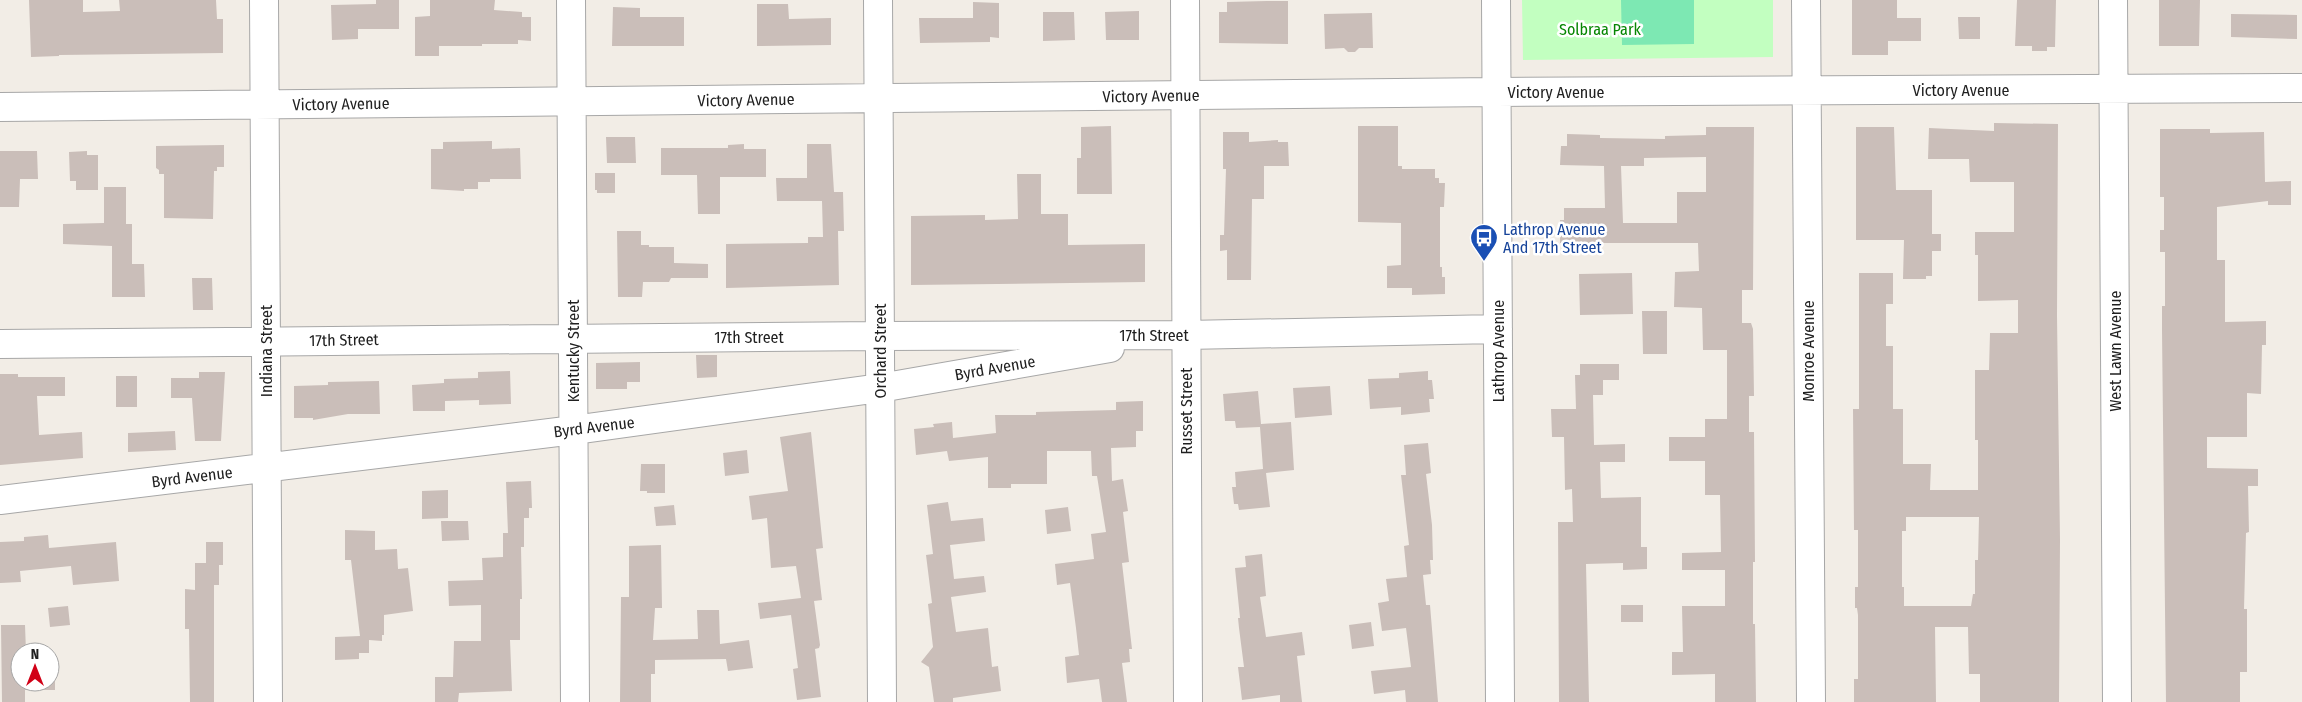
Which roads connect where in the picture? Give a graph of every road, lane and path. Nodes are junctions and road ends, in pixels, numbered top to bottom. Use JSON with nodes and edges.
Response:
{"nodes":[{"id":1,"x":264,"y":0,"type":"edge"},
{"id":2,"x":571,"y":0,"type":"edge"},
{"id":3,"x":878,"y":0,"type":"edge"},
{"id":4,"x":1185,"y":0,"type":"edge"},
{"id":5,"x":1496,"y":0,"type":"edge"},
{"id":6,"x":1806,"y":0,"type":"edge"},
{"id":7,"x":2113,"y":0,"type":"edge"},
{"id":8,"x":2302,"y":88,"type":"edge"},
{"id":9,"x":2113,"y":89,"type":"junction"},
{"id":10,"x":1806,"y":90,"type":"junction"},
{"id":11,"x":1497,"y":92,"type":"junction"},
{"id":12,"x":1186,"y":95,"type":"junction"},
{"id":13,"x":879,"y":98,"type":"junction"},
{"id":14,"x":572,"y":101,"type":"junction"},
{"id":15,"x":265,"y":104,"type":"junction"},
{"id":16,"x":0,"y":107,"type":"edge"},
{"id":17,"x":1498,"y":330,"type":"junction"},
{"id":18,"x":1186,"y":335,"type":"junction"},
{"id":19,"x":880,"y":336,"type":"junction"},
{"id":20,"x":573,"y":338,"type":"junction"},
{"id":21,"x":266,"y":341,"type":"junction"},
{"id":22,"x":0,"y":344,"type":"edge"},
{"id":23,"x":880,"y":388,"type":"junction"},
{"id":24,"x":574,"y":430,"type":"junction"},
{"id":25,"x":267,"y":468,"type":"junction"},
{"id":26,"x":0,"y":500,"type":"edge"},
{"id":27,"x":268,"y":702,"type":"edge"},
{"id":28,"x":575,"y":702,"type":"edge"},
{"id":29,"x":882,"y":702,"type":"edge"},
{"id":30,"x":1188,"y":702,"type":"edge"},
{"id":31,"x":1500,"y":702,"type":"edge"},
{"id":32,"x":1810,"y":702,"type":"edge"},
{"id":33,"x":2117,"y":702,"type":"edge"}],
"edges":[{"from":1,"to":15,"type":"street","name":"Indiana Street"},
{"from":2,"to":14,"type":"street","name":"Kentucky Street"},
{"from":3,"to":13,"type":"street","name":"Orchard Street"},
{"from":4,"to":12,"type":"street","name":"Russet Street"},
{"from":5,"to":11,"type":"street","name":"Lathrop Avenue"},
{"from":6,"to":10,"type":"street","name":"Monroe Avenue"},
{"from":7,"to":9,"type":"street","name":"West Lawn Avenue"},
{"from":8,"to":9,"type":"street","name":"Victory Avenue"},
{"from":9,"to":10,"type":"street","name":"Victory Avenue"},
{"from":9,"to":33,"type":"street","name":"West Lawn Avenue"},
{"from":10,"to":11,"type":"street","name":"Victory Avenue"},
{"from":10,"to":32,"type":"street","name":"Monroe Avenue"},
{"from":11,"to":12,"type":"street","name":"Victory Avenue"},
{"from":11,"to":17,"type":"street","name":"Lathrop Avenue"},
{"from":12,"to":13,"type":"street","name":"Victory Avenue"},
{"from":12,"to":18,"type":"street","name":"Russet Street"},
{"from":13,"to":14,"type":"street","name":"Victory Avenue"},
{"from":13,"to":19,"type":"street","name":"Orchard Street"},
{"from":14,"to":15,"type":"street","name":"Victory Avenue"},
{"from":14,"to":20,"type":"street","name":"Kentucky Street"},
{"from":15,"to":16,"type":"street","name":"Victory Avenue"},
{"from":15,"to":21,"type":"street","name":"Indiana Street"},
{"from":17,"to":18,"type":"street","name":"17th Street"},
{"from":17,"to":31,"type":"street","name":"Lathrop Avenue"},
{"from":18,"to":19,"type":"street","name":"17th Street"},
{"from":18,"to":23,"type":"street","name":"Byrd Avenue"},
{"from":18,"to":30,"type":"street","name":"Russet Street"},
{"from":19,"to":20,"type":"street","name":"17th Street"},
{"from":19,"to":23,"type":"street","name":"Orchard Street"},
{"from":20,"to":21,"type":"street","name":"17th Street"},
{"from":20,"to":24,"type":"street","name":"Kentucky Street"},
{"from":21,"to":22,"type":"street","name":"17th Street"},
{"from":21,"to":25,"type":"street","name":"Indiana Street"},
{"from":23,"to":24,"type":"street","name":"Byrd Avenue"},
{"from":23,"to":29,"type":"street","name":"Orchard Street"},
{"from":24,"to":25,"type":"street","name":"Byrd Avenue"},
{"from":24,"to":28,"type":"street","name":"Kentucky Street"},
{"from":25,"to":26,"type":"street","name":"Byrd Avenue"},
{"from":25,"to":27,"type":"street","name":"Indiana Street"}]}
